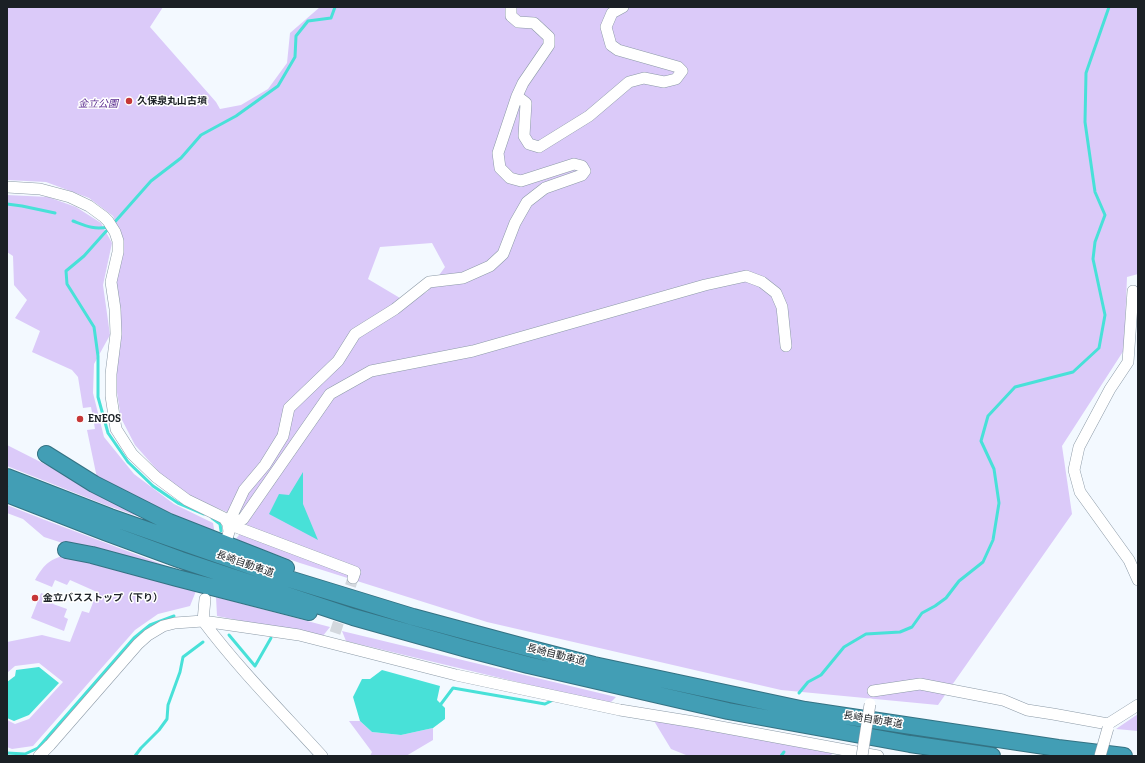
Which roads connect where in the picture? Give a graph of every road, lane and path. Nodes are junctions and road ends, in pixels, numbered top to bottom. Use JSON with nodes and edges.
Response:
{"nodes":[{"id":1,"x":511,"y":7,"type":"edge"},
{"id":2,"x":623,"y":7,"type":"edge"},
{"id":3,"x":517,"y":96,"type":"junction"},
{"id":4,"x":7,"y":187,"type":"edge"},
{"id":5,"x":1134,"y":291,"type":"dead end"},
{"id":6,"x":786,"y":346,"type":"dead end"},
{"id":7,"x":46,"y":454,"type":"dead end"},
{"id":8,"x":7,"y":477,"type":"edge"},
{"id":9,"x":7,"y":494,"type":"edge"},
{"id":10,"x":228,"y":524,"type":"junction"},
{"id":11,"x":227,"y":538,"type":"dead end"},
{"id":12,"x":66,"y":550,"type":"dead end"},
{"id":13,"x":353,"y":578,"type":"dead end"},
{"id":14,"x":1138,"y":580,"type":"edge"},
{"id":15,"x":205,"y":599,"type":"dead end"},
{"id":16,"x":413,"y":617,"type":"junction"},
{"id":17,"x":203,"y":621,"type":"junction"},
{"id":18,"x":528,"y":665,"type":"junction"},
{"id":19,"x":873,"y":691,"type":"dead end"},
{"id":20,"x":870,"y":704,"type":"dead end"},
{"id":21,"x":1138,"y":705,"type":"edge"},
{"id":22,"x":1108,"y":726,"type":"junction"},
{"id":23,"x":39,"y":756,"type":"edge"},
{"id":24,"x":322,"y":756,"type":"edge"},
{"id":25,"x":862,"y":756,"type":"edge"},
{"id":26,"x":878,"y":756,"type":"edge"},
{"id":27,"x":992,"y":756,"type":"edge"},
{"id":28,"x":1100,"y":756,"type":"edge"},
{"id":29,"x":1124,"y":756,"type":"edge"}],
"edges":[{"from":1,"to":3,"type":"street"},
{"from":2,"to":3,"type":"street"},
{"from":3,"to":10,"type":"street"},
{"from":4,"to":10,"type":"street"},
{"from":5,"to":14,"type":"street"},
{"from":6,"to":10,"type":"street"},
{"from":7,"to":16,"type":"highway"},
{"from":8,"to":16,"type":"highway","name":"長崎自動車道"},
{"from":9,"to":18,"type":"highway","name":"長崎自動車道"},
{"from":10,"to":11,"type":"street"},
{"from":10,"to":13,"type":"street"},
{"from":12,"to":18,"type":"highway"},
{"from":15,"to":17,"type":"street"},
{"from":16,"to":29,"type":"highway","name":"長崎自動車道"},
{"from":17,"to":23,"type":"street"},
{"from":17,"to":24,"type":"street"},
{"from":17,"to":26,"type":"street"},
{"from":18,"to":27,"type":"highway","name":"長崎自動車道"},
{"from":19,"to":22,"type":"street"},
{"from":20,"to":25,"type":"street","bridge":true},
{"from":21,"to":22,"type":"street"},
{"from":22,"to":28,"type":"street","bridge":true}]}
